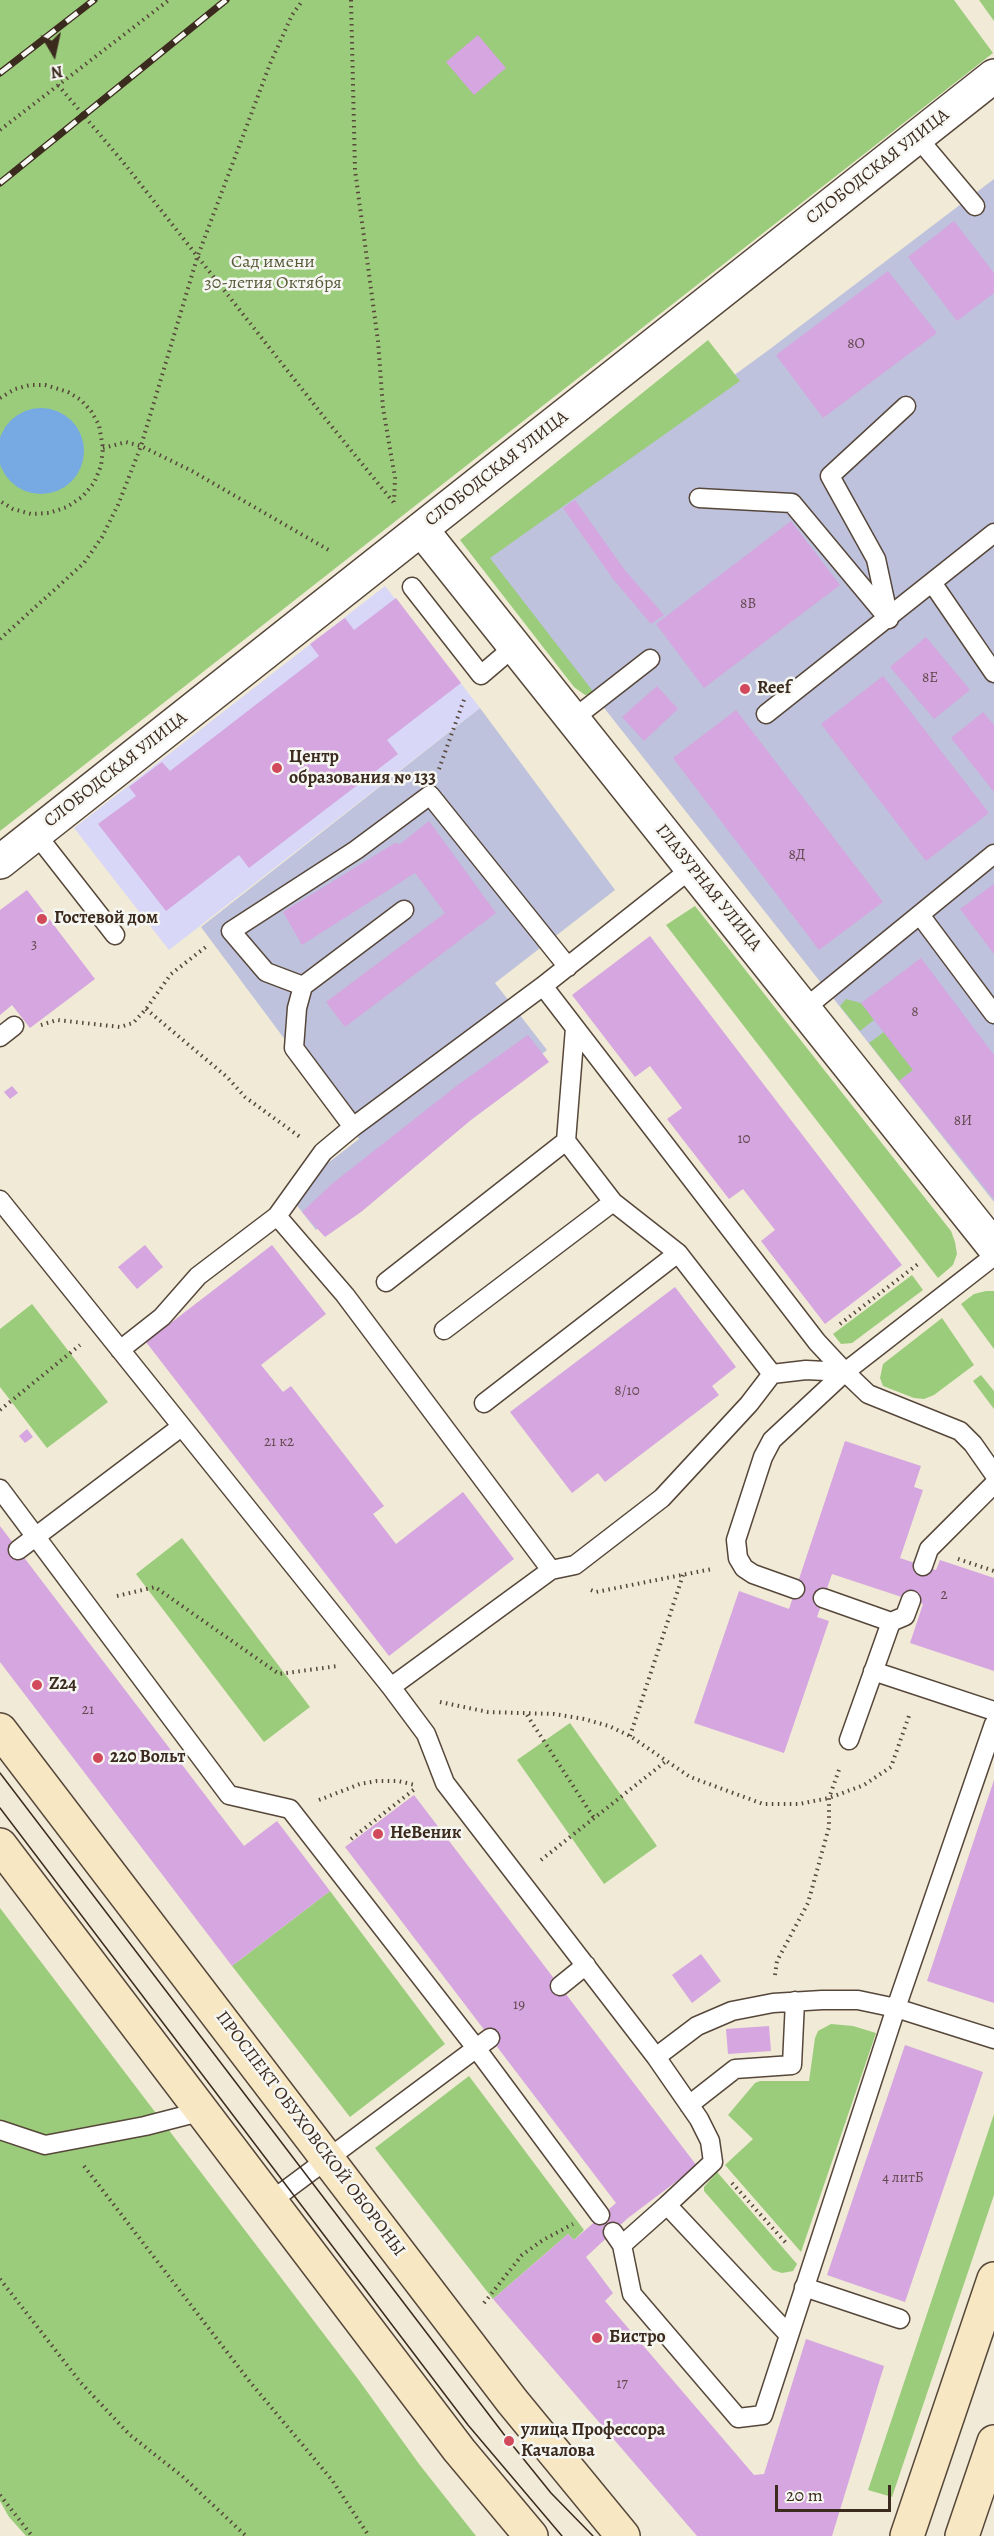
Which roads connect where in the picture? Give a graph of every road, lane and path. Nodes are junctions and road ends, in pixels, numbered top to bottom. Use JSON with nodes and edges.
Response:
{"nodes":[{"id":1,"x":169,"y":0,"type":"edge"},
{"id":2,"x":303,"y":0,"type":"edge"},
{"id":3,"x":351,"y":0,"type":"edge"},
{"id":4,"x":994,"y":76,"type":"edge"},
{"id":5,"x":58,"y":86,"type":"junction"},
{"id":6,"x":0,"y":130,"type":"edge"},
{"id":7,"x":917,"y":137,"type":"junction"},
{"id":8,"x":975,"y":206,"type":"dead end"},
{"id":9,"x":197,"y":258,"type":"junction"},
{"id":10,"x":0,"y":398,"type":"edge"},
{"id":11,"x":906,"y":406,"type":"dead end"},
{"id":12,"x":141,"y":446,"type":"junction"},
{"id":13,"x":104,"y":448,"type":"junction"},
{"id":14,"x":699,"y":498,"type":"dead end"},
{"id":15,"x":0,"y":501,"type":"edge"},
{"id":16,"x":394,"y":503,"type":"junction"},
{"id":17,"x":421,"y":529,"type":"junction"},
{"id":18,"x":994,"y":533,"type":"edge"},
{"id":19,"x":364,"y":574,"type":"junction"},
{"id":20,"x":933,"y":584,"type":"junction"},
{"id":21,"x":412,"y":587,"type":"dead end"},
{"id":22,"x":889,"y":619,"type":"junction"},
{"id":23,"x":0,"y":639,"type":"edge"},
{"id":24,"x":515,"y":646,"type":"junction"},
{"id":25,"x":650,"y":659,"type":"dead end"},
{"id":26,"x":994,"y":673,"type":"edge"},
{"id":27,"x":482,"y":675,"type":"junction"},
{"id":28,"x":766,"y":714,"type":"dead end"},
{"id":29,"x":573,"y":719,"type":"junction"},
{"id":30,"x":430,"y":795,"type":"junction"},
{"id":31,"x":36,"y":834,"type":"junction"},
{"id":32,"x":994,"y":854,"type":"edge"},
{"id":33,"x":0,"y":862,"type":"edge"},
{"id":34,"x":692,"y":868,"type":"junction"},
{"id":35,"x":404,"y":910,"type":"dead end"},
{"id":36,"x":920,"y":915,"type":"junction"},
{"id":37,"x":231,"y":931,"type":"junction"},
{"id":38,"x":115,"y":935,"type":"dead end"},
{"id":39,"x":568,"y":967,"type":"junction"},
{"id":40,"x":303,"y":986,"type":"junction"},
{"id":41,"x":543,"y":986,"type":"junction"},
{"id":42,"x":146,"y":1009,"type":"junction"},
{"id":43,"x":804,"y":1009,"type":"junction"},
{"id":44,"x":994,"y":1014,"type":"edge"},
{"id":45,"x":575,"y":1028,"type":"junction"},
{"id":46,"x":7,"y":1031,"type":"edge"},
{"id":47,"x":353,"y":1127,"type":"junction"},
{"id":48,"x":566,"y":1141,"type":"junction"},
{"id":49,"x":323,"y":1152,"type":"junction"},
{"id":50,"x":0,"y":1200,"type":"edge"},
{"id":51,"x":613,"y":1202,"type":"junction"},
{"id":52,"x":277,"y":1216,"type":"junction"},
{"id":53,"x":994,"y":1247,"type":"edge"},
{"id":54,"x":678,"y":1253,"type":"junction"},
{"id":55,"x":994,"y":1256,"type":"edge"},
{"id":56,"x":918,"y":1264,"type":"dead end"},
{"id":57,"x":386,"y":1282,"type":"dead end"},
{"id":58,"x":444,"y":1330,"type":"dead end"},
{"id":59,"x":817,"y":1342,"type":"junction"},
{"id":60,"x":120,"y":1350,"type":"junction"},
{"id":61,"x":72,"y":1351,"type":"dead end"},
{"id":62,"x":845,"y":1371,"type":"junction"},
{"id":63,"x":772,"y":1374,"type":"junction"},
{"id":64,"x":484,"y":1403,"type":"dead end"},
{"id":65,"x":0,"y":1410,"type":"edge"},
{"id":66,"x":181,"y":1427,"type":"junction"},
{"id":67,"x":994,"y":1473,"type":"edge"},
{"id":68,"x":994,"y":1484,"type":"edge"},
{"id":69,"x":0,"y":1489,"type":"edge"},
{"id":70,"x":36,"y":1537,"type":"junction"},
{"id":71,"x":18,"y":1550,"type":"dead end"},
{"id":72,"x":738,"y":1558,"type":"junction"},
{"id":73,"x":923,"y":1566,"type":"dead end"},
{"id":74,"x":551,"y":1570,"type":"junction"},
{"id":75,"x":683,"y":1575,"type":"junction"},
{"id":76,"x":795,"y":1589,"type":"dead end"},
{"id":77,"x":823,"y":1598,"type":"dead end"},
{"id":78,"x":910,"y":1600,"type":"dead end"},
{"id":79,"x":86,"y":1604,"type":"junction"},
{"id":80,"x":891,"y":1622,"type":"junction"},
{"id":81,"x":371,"y":1662,"type":"junction"},
{"id":82,"x":873,"y":1671,"type":"junction"},
{"id":83,"x":391,"y":1687,"type":"junction"},
{"id":84,"x":920,"y":1688,"type":"junction"},
{"id":85,"x":994,"y":1711,"type":"edge"},
{"id":86,"x":527,"y":1714,"type":"junction"},
{"id":87,"x":994,"y":1724,"type":"edge"},
{"id":88,"x":0,"y":1730,"type":"edge"},
{"id":89,"x":630,"y":1736,"type":"junction"},
{"id":90,"x":849,"y":1740,"type":"dead end"},
{"id":91,"x":665,"y":1762,"type":"junction"},
{"id":92,"x":830,"y":1798,"type":"junction"},
{"id":93,"x":290,"y":1809,"type":"junction"},
{"id":94,"x":594,"y":1818,"type":"junction"},
{"id":95,"x":0,"y":1845,"type":"edge"},
{"id":96,"x":328,"y":1857,"type":"junction"},
{"id":97,"x":519,"y":1878,"type":"junction"},
{"id":98,"x":586,"y":1965,"type":"junction"},
{"id":99,"x":560,"y":1986,"type":"dead end"},
{"id":100,"x":795,"y":2001,"type":"junction"},
{"id":101,"x":773,"y":2003,"type":"junction"},
{"id":102,"x":896,"y":2008,"type":"junction"},
{"id":103,"x":994,"y":2039,"type":"edge"},
{"id":104,"x":483,"y":2043,"type":"junction"},
{"id":105,"x":656,"y":2057,"type":"junction"},
{"id":106,"x":689,"y":2104,"type":"junction"},
{"id":107,"x":203,"y":2111,"type":"junction"},
{"id":108,"x":0,"y":2130,"type":"edge"},
{"id":109,"x":66,"y":2141,"type":"junction"},
{"id":110,"x":329,"y":2158,"type":"junction"},
{"id":111,"x":713,"y":2162,"type":"junction"},
{"id":112,"x":271,"y":2201,"type":"junction"},
{"id":113,"x":667,"y":2205,"type":"junction"},
{"id":114,"x":599,"y":2214,"type":"joint"},
{"id":115,"x":810,"y":2269,"type":"junction"},
{"id":116,"x":0,"y":2279,"type":"edge"},
{"id":117,"x":994,"y":2279,"type":"edge"},
{"id":118,"x":804,"y":2287,"type":"junction"},
{"id":119,"x":482,"y":2307,"type":"dead end"},
{"id":120,"x":900,"y":2319,"type":"dead end"},
{"id":121,"x":789,"y":2335,"type":"junction"},
{"id":122,"x":994,"y":2442,"type":"edge"},
{"id":123,"x":0,"y":2495,"type":"edge"},
{"id":124,"x":32,"y":2536,"type":"edge"},
{"id":125,"x":246,"y":2536,"type":"edge"},
{"id":126,"x":369,"y":2536,"type":"edge"},
{"id":127,"x":531,"y":2536,"type":"edge"},
{"id":128,"x":623,"y":2536,"type":"edge"},
{"id":129,"x":907,"y":2536,"type":"edge"},
{"id":130,"x":962,"y":2536,"type":"edge"}],
"edges":[{"from":1,"to":5,"type":"path"},
{"from":2,"to":9,"type":"path"},
{"from":3,"to":16,"type":"path"},
{"from":4,"to":7,"type":"street","name":"СЛОБОДСКАЯ УЛИЦА"},
{"from":5,"to":6,"type":"path"},
{"from":5,"to":9,"type":"path"},
{"from":7,"to":8,"type":"lane"},
{"from":7,"to":17,"type":"street","name":"СЛОБОДСКАЯ УЛИЦА"},
{"from":9,"to":12,"type":"path"},
{"from":9,"to":16,"type":"path"},
{"from":10,"to":13,"type":"path"},
{"from":11,"to":22,"type":"lane"},
{"from":12,"to":13,"type":"path"},
{"from":12,"to":19,"type":"path"},
{"from":12,"to":23,"type":"path"},
{"from":13,"to":15,"type":"path"},
{"from":14,"to":22,"type":"lane"},
{"from":16,"to":17,"type":"path"},
{"from":17,"to":19,"type":"street","name":"СЛОБОДСКАЯ УЛИЦА"},
{"from":17,"to":24,"type":"street","name":"ГЛАЗУРНАЯ УЛИЦА"},
{"from":18,"to":20,"type":"lane"},
{"from":19,"to":31,"type":"street","name":"СЛОБОДСКАЯ УЛИЦА"},
{"from":20,"to":22,"type":"lane"},
{"from":20,"to":26,"type":"lane"},
{"from":21,"to":27,"type":"lane"},
{"from":22,"to":28,"type":"lane"},
{"from":24,"to":27,"type":"lane"},
{"from":24,"to":29,"type":"street","name":"ГЛАЗУРНАЯ УЛИЦА"},
{"from":25,"to":29,"type":"lane"},
{"from":27,"to":30,"type":"path"},
{"from":29,"to":34,"type":"street","name":"ГЛАЗУРНАЯ УЛИЦА"},
{"from":30,"to":37,"type":"lane"},
{"from":30,"to":39,"type":"lane"},
{"from":31,"to":33,"type":"street","name":"СЛОБОДСКАЯ УЛИЦА"},
{"from":31,"to":38,"type":"lane"},
{"from":32,"to":36,"type":"lane"},
{"from":34,"to":39,"type":"lane"},
{"from":34,"to":43,"type":"street","name":"ГЛАЗУРНАЯ УЛИЦА"},
{"from":35,"to":40,"type":"lane"},
{"from":36,"to":43,"type":"lane"},
{"from":36,"to":44,"type":"lane"},
{"from":37,"to":40,"type":"lane"},
{"from":37,"to":42,"type":"path"},
{"from":39,"to":41,"type":"lane"},
{"from":40,"to":47,"type":"lane"},
{"from":41,"to":45,"type":"lane"},
{"from":41,"to":47,"type":"lane"},
{"from":42,"to":46,"type":"path"},
{"from":42,"to":49,"type":"path"},
{"from":43,"to":53,"type":"street","name":"ГЛАЗУРНАЯ УЛИЦА"},
{"from":45,"to":48,"type":"lane"},
{"from":45,"to":59,"type":"lane"},
{"from":47,"to":49,"type":"lane"},
{"from":48,"to":51,"type":"lane"},
{"from":48,"to":57,"type":"lane"},
{"from":49,"to":52,"type":"lane"},
{"from":50,"to":60,"type":"lane"},
{"from":51,"to":54,"type":"lane"},
{"from":51,"to":58,"type":"lane"},
{"from":52,"to":60,"type":"lane"},
{"from":52,"to":74,"type":"lane"},
{"from":54,"to":63,"type":"lane"},
{"from":54,"to":64,"type":"lane"},
{"from":55,"to":62,"type":"lane"},
{"from":56,"to":59,"type":"path"},
{"from":59,"to":62,"type":"lane"},
{"from":60,"to":66,"type":"lane"},
{"from":61,"to":65,"type":"path"},
{"from":62,"to":63,"type":"lane"},
{"from":62,"to":67,"type":"lane"},
{"from":62,"to":72,"type":"lane"},
{"from":63,"to":74,"type":"lane"},
{"from":66,"to":70,"type":"lane"},
{"from":66,"to":81,"type":"lane"},
{"from":68,"to":73,"type":"lane"},
{"from":69,"to":70,"type":"lane"},
{"from":70,"to":71,"type":"lane"},
{"from":70,"to":79,"type":"lane"},
{"from":72,"to":75,"type":"path"},
{"from":72,"to":76,"type":"lane"},
{"from":74,"to":75,"type":"path"},
{"from":74,"to":83,"type":"lane"},
{"from":75,"to":89,"type":"path"},
{"from":77,"to":80,"type":"lane"},
{"from":78,"to":80,"type":"lane"},
{"from":79,"to":81,"type":"path"},
{"from":79,"to":93,"type":"lane"},
{"from":80,"to":82,"type":"lane"},
{"from":81,"to":83,"type":"lane"},
{"from":82,"to":84,"type":"lane"},
{"from":82,"to":90,"type":"lane"},
{"from":83,"to":86,"type":"path"},
{"from":83,"to":97,"type":"lane"},
{"from":84,"to":85,"type":"lane"},
{"from":84,"to":92,"type":"path"},
{"from":86,"to":89,"type":"path"},
{"from":86,"to":94,"type":"path"},
{"from":87,"to":102,"type":"lane"},
{"from":88,"to":110,"type":"main road","name":"ПРОСПЕКТ ОБУХОВСКОЙ ОБОРОНЫ"},
{"from":89,"to":91,"type":"path"},
{"from":91,"to":92,"type":"path"},
{"from":91,"to":94,"type":"path"},
{"from":92,"to":101,"type":"path"},
{"from":93,"to":96,"type":"lane"},
{"from":93,"to":96,"type":"path"},
{"from":94,"to":97,"type":"path"},
{"from":95,"to":107,"type":"main road"},
{"from":96,"to":104,"type":"lane"},
{"from":97,"to":98,"type":"lane"},
{"from":98,"to":99,"type":"lane"},
{"from":98,"to":105,"type":"lane"},
{"from":100,"to":101,"type":"lane"},
{"from":100,"to":102,"type":"lane"},
{"from":100,"to":106,"type":"lane"},
{"from":101,"to":105,"type":"lane"},
{"from":102,"to":103,"type":"lane"},
{"from":102,"to":115,"type":"lane"},
{"from":104,"to":110,"type":"lane"},
{"from":104,"to":114,"type":"lane"},
{"from":105,"to":106,"type":"lane"},
{"from":106,"to":111,"type":"lane"},
{"from":107,"to":109,"type":"lane"},
{"from":107,"to":112,"type":"main road"},
{"from":108,"to":109,"type":"lane"},
{"from":109,"to":126,"type":"path"},
{"from":110,"to":112,"type":"lane"},
{"from":110,"to":128,"type":"main road","name":"ПРОСПЕКТ ОБУХОВСКОЙ ОБОРОНЫ"},
{"from":111,"to":113,"type":"lane"},
{"from":111,"to":115,"type":"path"},
{"from":112,"to":127,"type":"main road"},
{"from":113,"to":121,"type":"lane"},
{"from":113,"to":121,"type":"lane"},
{"from":114,"to":119,"type":"path"},
{"from":115,"to":118,"type":"lane"},
{"from":116,"to":125,"type":"path"},
{"from":117,"to":129,"type":"main road"},
{"from":118,"to":120,"type":"lane"},
{"from":118,"to":121,"type":"lane"},
{"from":122,"to":130,"type":"main road"},
{"from":123,"to":124,"type":"path"}]}
